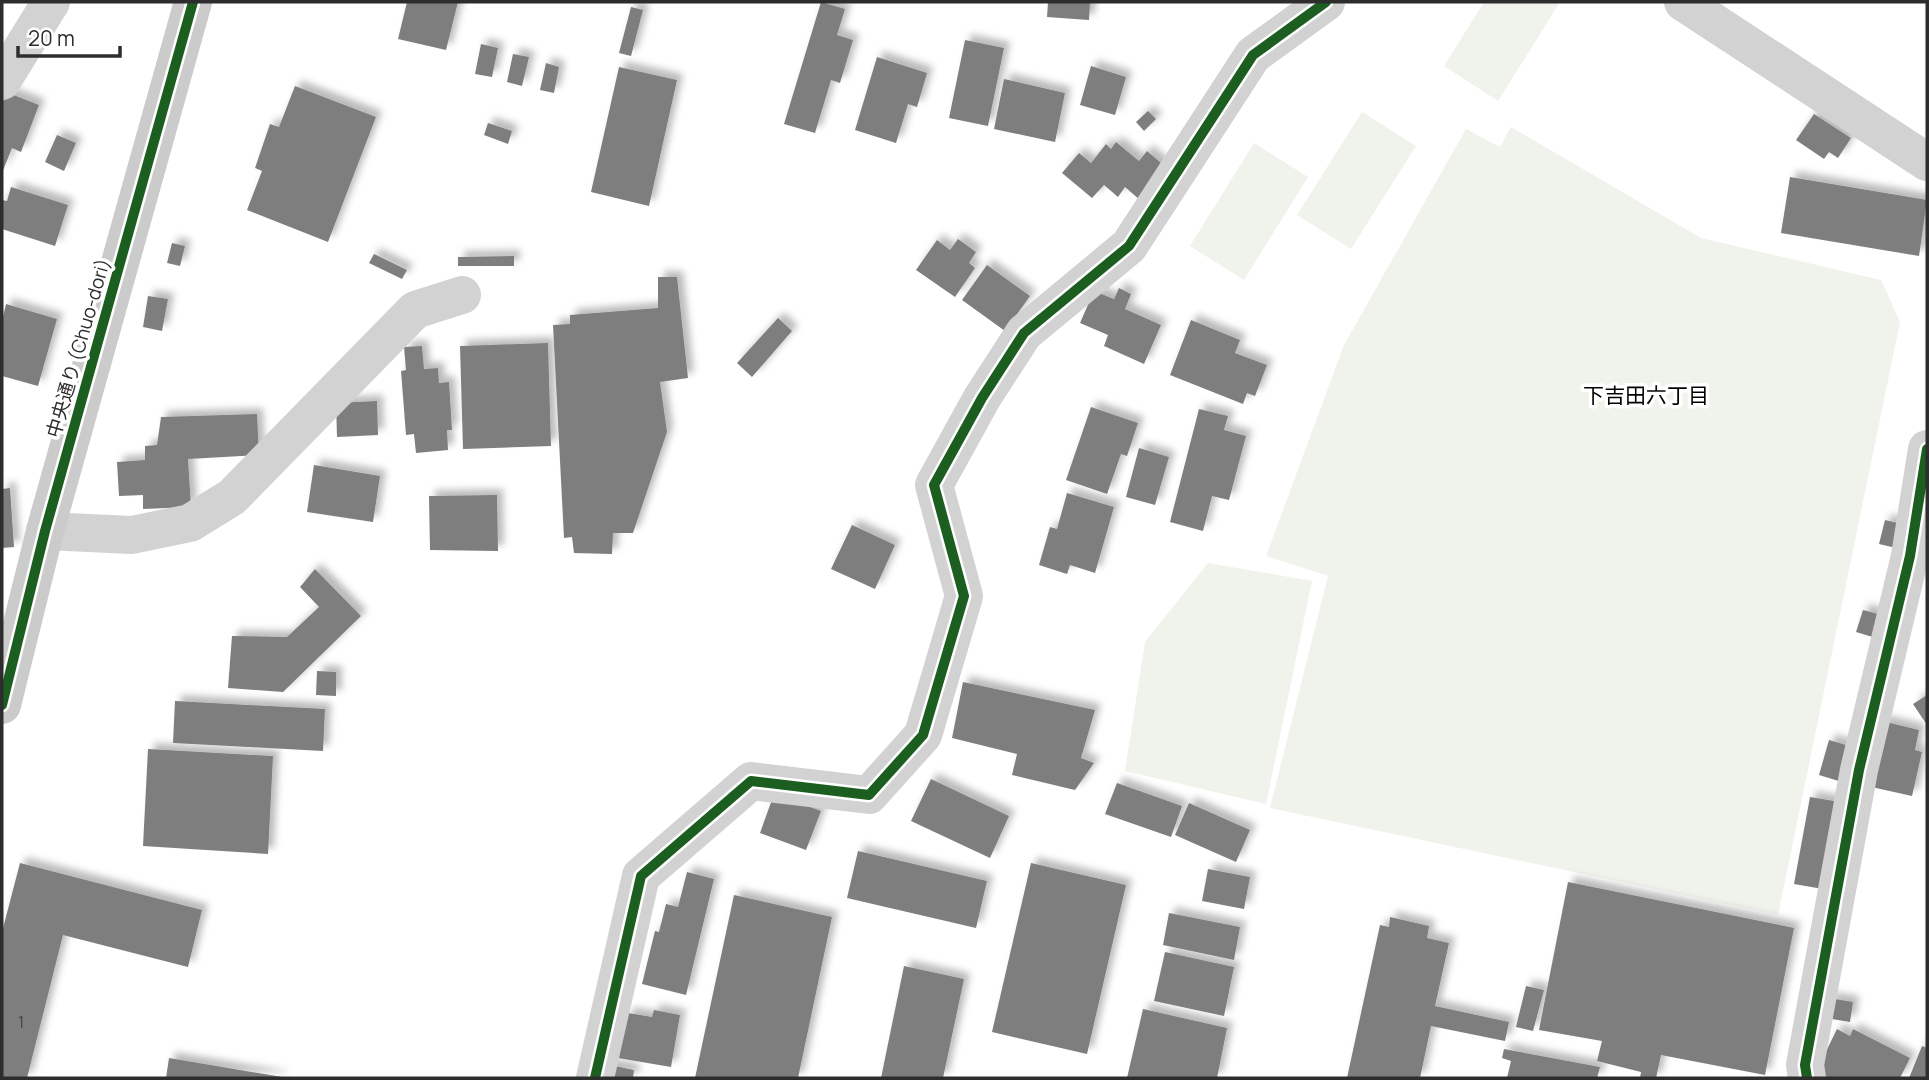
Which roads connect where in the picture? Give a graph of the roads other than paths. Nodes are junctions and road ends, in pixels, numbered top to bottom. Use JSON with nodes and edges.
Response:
{"nodes":[{"id":1,"x":51,"y":2,"type":"edge"},
{"id":2,"x":193,"y":2,"type":"edge"},
{"id":3,"x":1326,"y":2,"type":"edge"},
{"id":4,"x":1683,"y":2,"type":"edge"},
{"id":5,"x":2,"y":81,"type":"edge"},
{"id":6,"x":1927,"y":162,"type":"edge"},
{"id":7,"x":462,"y":295,"type":"dead end"},
{"id":8,"x":1927,"y":449,"type":"edge"},
{"id":9,"x":45,"y":531,"type":"junction"},
{"id":10,"x":2,"y":705,"type":"edge"},
{"id":11,"x":595,"y":1078,"type":"edge"},
{"id":12,"x":1807,"y":1078,"type":"edge"}],
"edges":[{"from":1,"to":5,"type":"street"},
{"from":2,"to":9,"type":"street","name":"中央通り (Chuo-dori)"},
{"from":3,"to":11,"type":"street"},
{"from":4,"to":6,"type":"street"},
{"from":7,"to":9,"type":"street"},
{"from":8,"to":12,"type":"street"},
{"from":9,"to":10,"type":"street","name":"中央通り (Chuo-dori)"}]}
